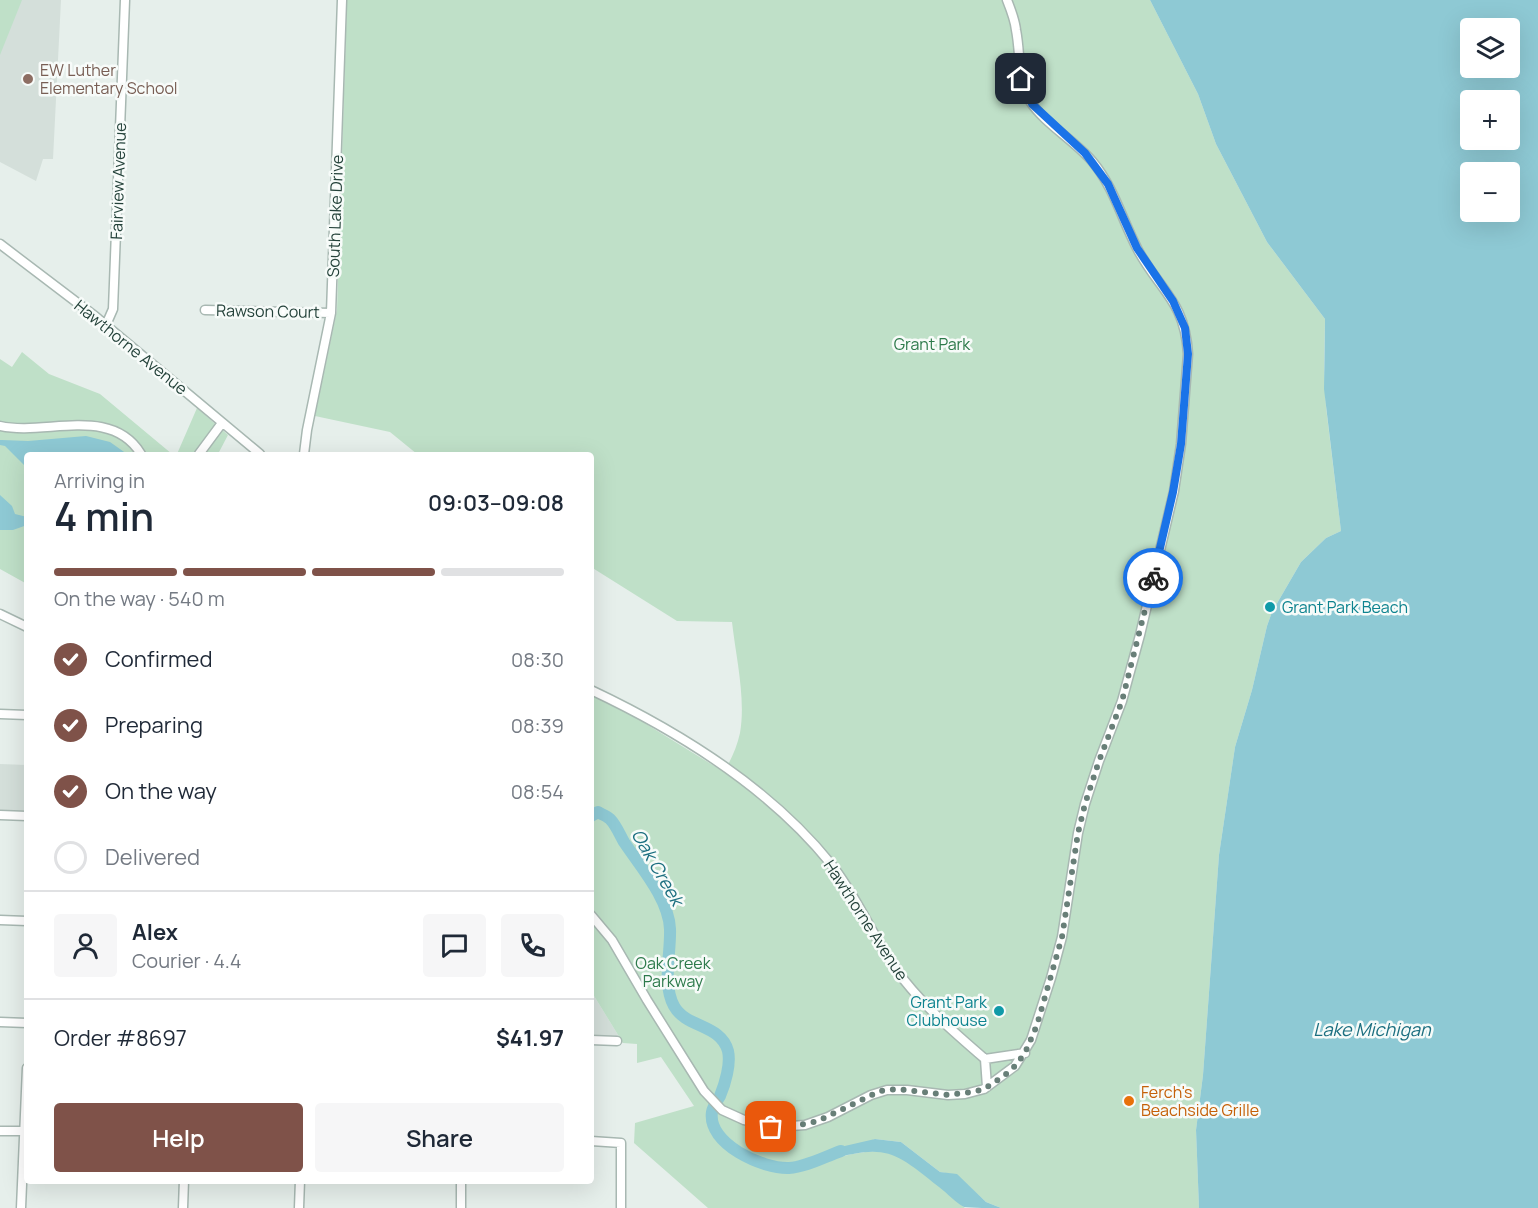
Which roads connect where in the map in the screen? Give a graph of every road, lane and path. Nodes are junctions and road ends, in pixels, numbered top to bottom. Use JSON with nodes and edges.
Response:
{"nodes":[{"id":1,"x":125,"y":0,"type":"edge"},
{"id":2,"x":342,"y":0,"type":"edge"},
{"id":3,"x":1007,"y":0,"type":"edge"},
{"id":4,"x":0,"y":244,"type":"edge"},
{"id":5,"x":205,"y":310,"type":"dead end"},
{"id":6,"x":331,"y":313,"type":"junction"},
{"id":7,"x":106,"y":325,"type":"junction"},
{"id":8,"x":222,"y":423,"type":"junction"},
{"id":9,"x":0,"y":426,"type":"edge"},
{"id":10,"x":307,"y":430,"type":"junction"},
{"id":11,"x":139,"y":452,"type":"edge"},
{"id":12,"x":200,"y":452,"type":"edge"},
{"id":13,"x":258,"y":452,"type":"edge"},
{"id":14,"x":298,"y":452,"type":"edge"},
{"id":15,"x":304,"y":452,"type":"edge"},
{"id":16,"x":0,"y":614,"type":"edge"},
{"id":17,"x":24,"y":626,"type":"edge"},
{"id":18,"x":594,"y":692,"type":"edge"},
{"id":19,"x":0,"y":714,"type":"edge"},
{"id":20,"x":24,"y":715,"type":"edge"},
{"id":21,"x":0,"y":815,"type":"edge"},
{"id":22,"x":24,"y":816,"type":"edge"},
{"id":23,"x":594,"y":919,"type":"edge"},
{"id":24,"x":0,"y":920,"type":"edge"},
{"id":25,"x":24,"y":921,"type":"edge"},
{"id":26,"x":0,"y":1022,"type":"edge"},
{"id":27,"x":24,"y":1023,"type":"edge"},
{"id":28,"x":594,"y":1040,"type":"edge"},
{"id":29,"x":617,"y":1041,"type":"dead end"},
{"id":30,"x":1025,"y":1053,"type":"junction"},
{"id":31,"x":985,"y":1059,"type":"junction"},
{"id":32,"x":987,"y":1087,"type":"junction"},
{"id":33,"x":0,"y":1131,"type":"edge"},
{"id":34,"x":24,"y":1131,"type":"edge"},
{"id":35,"x":594,"y":1142,"type":"edge"},
{"id":36,"x":24,"y":1162,"type":"edge"},
{"id":37,"x":184,"y":1184,"type":"edge"},
{"id":38,"x":300,"y":1184,"type":"edge"},
{"id":39,"x":462,"y":1184,"type":"edge"},
{"id":40,"x":21,"y":1208,"type":"edge"},
{"id":41,"x":183,"y":1208,"type":"edge"},
{"id":42,"x":299,"y":1208,"type":"edge"},
{"id":43,"x":460,"y":1208,"type":"edge"},
{"id":44,"x":621,"y":1208,"type":"edge"}],
"edges":[{"from":1,"to":7,"type":"street","name":"Fairview Avenue"},
{"from":2,"to":6,"type":"street","name":"South Lake Drive"},
{"from":3,"to":30,"type":"street"},
{"from":4,"to":7,"type":"street","name":"Hawthorne Avenue"},
{"from":5,"to":6,"type":"street","name":"Rawson Court"},
{"from":6,"to":10,"type":"street","name":"South Lake Drive"},
{"from":7,"to":8,"type":"street","name":"Hawthorne Avenue"},
{"from":8,"to":12,"type":"street"},
{"from":8,"to":13,"type":"street","name":"Hawthorne Avenue"},
{"from":9,"to":11,"type":"street"},
{"from":10,"to":14,"type":"street","name":"South Lake Drive"},
{"from":10,"to":15,"type":"street","name":"South Lake Drive"},
{"from":16,"to":17,"type":"street"},
{"from":18,"to":31,"type":"street","name":"Hawthorne Avenue"},
{"from":19,"to":20,"type":"street"},
{"from":21,"to":22,"type":"street"},
{"from":23,"to":32,"type":"street"},
{"from":24,"to":25,"type":"street"},
{"from":26,"to":27,"type":"street"},
{"from":28,"to":29,"type":"street"},
{"from":30,"to":31,"type":"street"},
{"from":30,"to":32,"type":"street"},
{"from":31,"to":32,"type":"street"},
{"from":33,"to":34,"type":"street"},
{"from":35,"to":44,"type":"street"},
{"from":36,"to":40,"type":"street"},
{"from":37,"to":41,"type":"street"},
{"from":38,"to":42,"type":"street"},
{"from":39,"to":43,"type":"street"}]}
